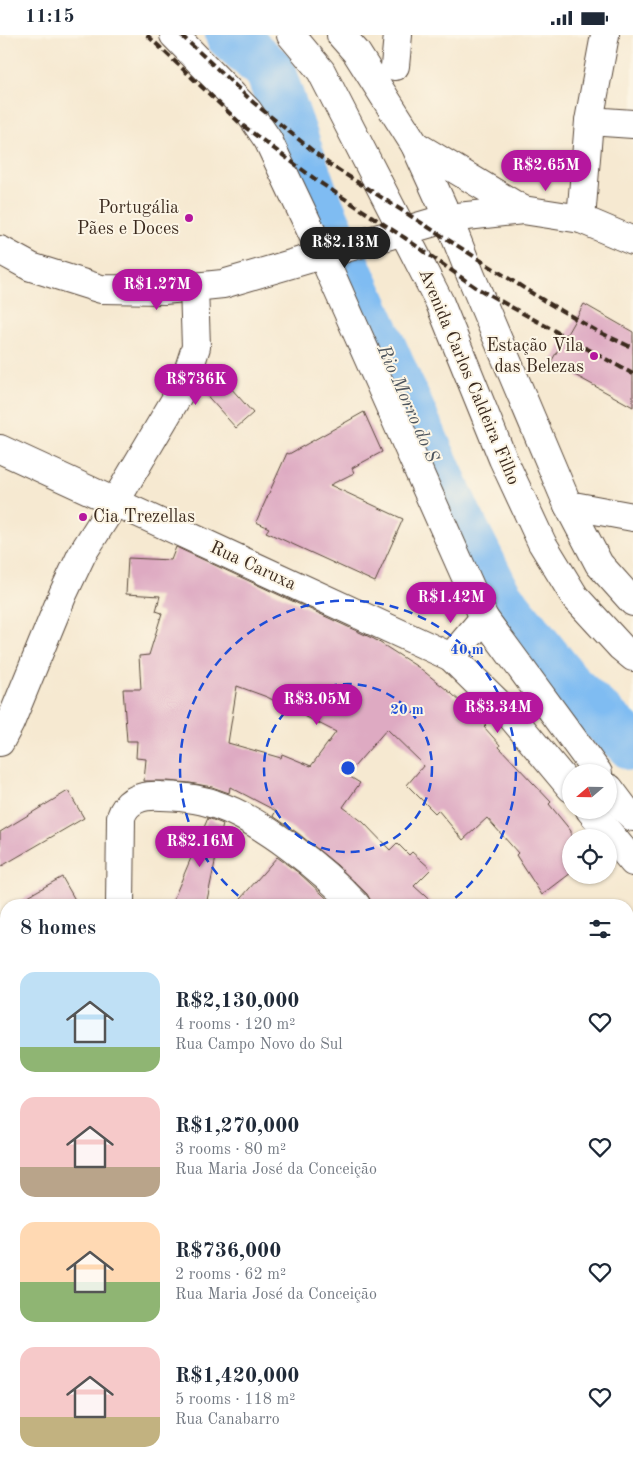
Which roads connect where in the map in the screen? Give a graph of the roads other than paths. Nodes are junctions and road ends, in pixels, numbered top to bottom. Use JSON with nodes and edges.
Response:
{"nodes":[{"id":1,"x":174,"y":35,"type":"edge"},
{"id":2,"x":291,"y":35,"type":"edge"},
{"id":3,"x":341,"y":35,"type":"edge"},
{"id":4,"x":398,"y":35,"type":"edge"},
{"id":5,"x":605,"y":35,"type":"edge"},
{"id":6,"x":395,"y":66,"type":"dead end"},
{"id":7,"x":589,"y":121,"type":"junction"},
{"id":8,"x":633,"y":124,"type":"edge"},
{"id":9,"x":414,"y":145,"type":"junction"},
{"id":10,"x":523,"y":210,"type":"junction"},
{"id":11,"x":448,"y":218,"type":"junction"},
{"id":12,"x":581,"y":219,"type":"junction"},
{"id":13,"x":404,"y":231,"type":"junction"},
{"id":14,"x":633,"y":241,"type":"edge"},
{"id":15,"x":0,"y":250,"type":"edge"},
{"id":16,"x":322,"y":254,"type":"junction"},
{"id":17,"x":194,"y":287,"type":"junction"},
{"id":18,"x":0,"y":449,"type":"edge"},
{"id":19,"x":115,"y":502,"type":"junction"},
{"id":20,"x":568,"y":505,"type":"junction"},
{"id":21,"x":633,"y":517,"type":"edge"},
{"id":22,"x":633,"y":602,"type":"edge"},
{"id":23,"x":484,"y":618,"type":"junction"},
{"id":24,"x":451,"y":657,"type":"junction"},
{"id":25,"x":633,"y":657,"type":"edge"},
{"id":26,"x":0,"y":742,"type":"edge"},
{"id":27,"x":591,"y":764,"type":"edge"},
{"id":28,"x":562,"y":777,"type":"edge"},
{"id":29,"x":618,"y":800,"type":"edge"},
{"id":30,"x":633,"y":817,"type":"edge"},
{"id":31,"x":597,"y":819,"type":"edge"},
{"id":32,"x":633,"y":862,"type":"edge"},
{"id":33,"x":120,"y":899,"type":"edge"},
{"id":34,"x":350,"y":899,"type":"edge"}],
"edges":[{"from":1,"to":16,"type":"street"},
{"from":2,"to":13,"type":"street","name":"Avenida Carlos Caldeira Filho"},
{"from":3,"to":9,"type":"street"},
{"from":4,"to":6,"type":"street"},
{"from":5,"to":7,"type":"street"},
{"from":7,"to":8,"type":"street"},
{"from":7,"to":12,"type":"street"},
{"from":9,"to":10,"type":"street"},
{"from":9,"to":11,"type":"street"},
{"from":10,"to":11,"type":"street"},
{"from":10,"to":12,"type":"street"},
{"from":11,"to":13,"type":"street"},
{"from":11,"to":20,"type":"street"},
{"from":12,"to":14,"type":"street"},
{"from":13,"to":16,"type":"street"},
{"from":13,"to":25,"type":"street","name":"Avenida Carlos Caldeira Filho"},
{"from":15,"to":17,"type":"street"},
{"from":16,"to":17,"type":"street"},
{"from":16,"to":23,"type":"street"},
{"from":17,"to":19,"type":"street"},
{"from":18,"to":19,"type":"street","name":"Rua Caruxa"},
{"from":19,"to":24,"type":"street","name":"Rua Caruxa"},
{"from":19,"to":26,"type":"street"},
{"from":20,"to":21,"type":"street"},
{"from":20,"to":22,"type":"street"},
{"from":23,"to":24,"type":"street"},
{"from":23,"to":27,"type":"street"},
{"from":24,"to":28,"type":"street","name":"Rua Caruxa"},
{"from":29,"to":30,"type":"street"},
{"from":31,"to":32,"type":"street"},
{"from":33,"to":34,"type":"street"}]}
